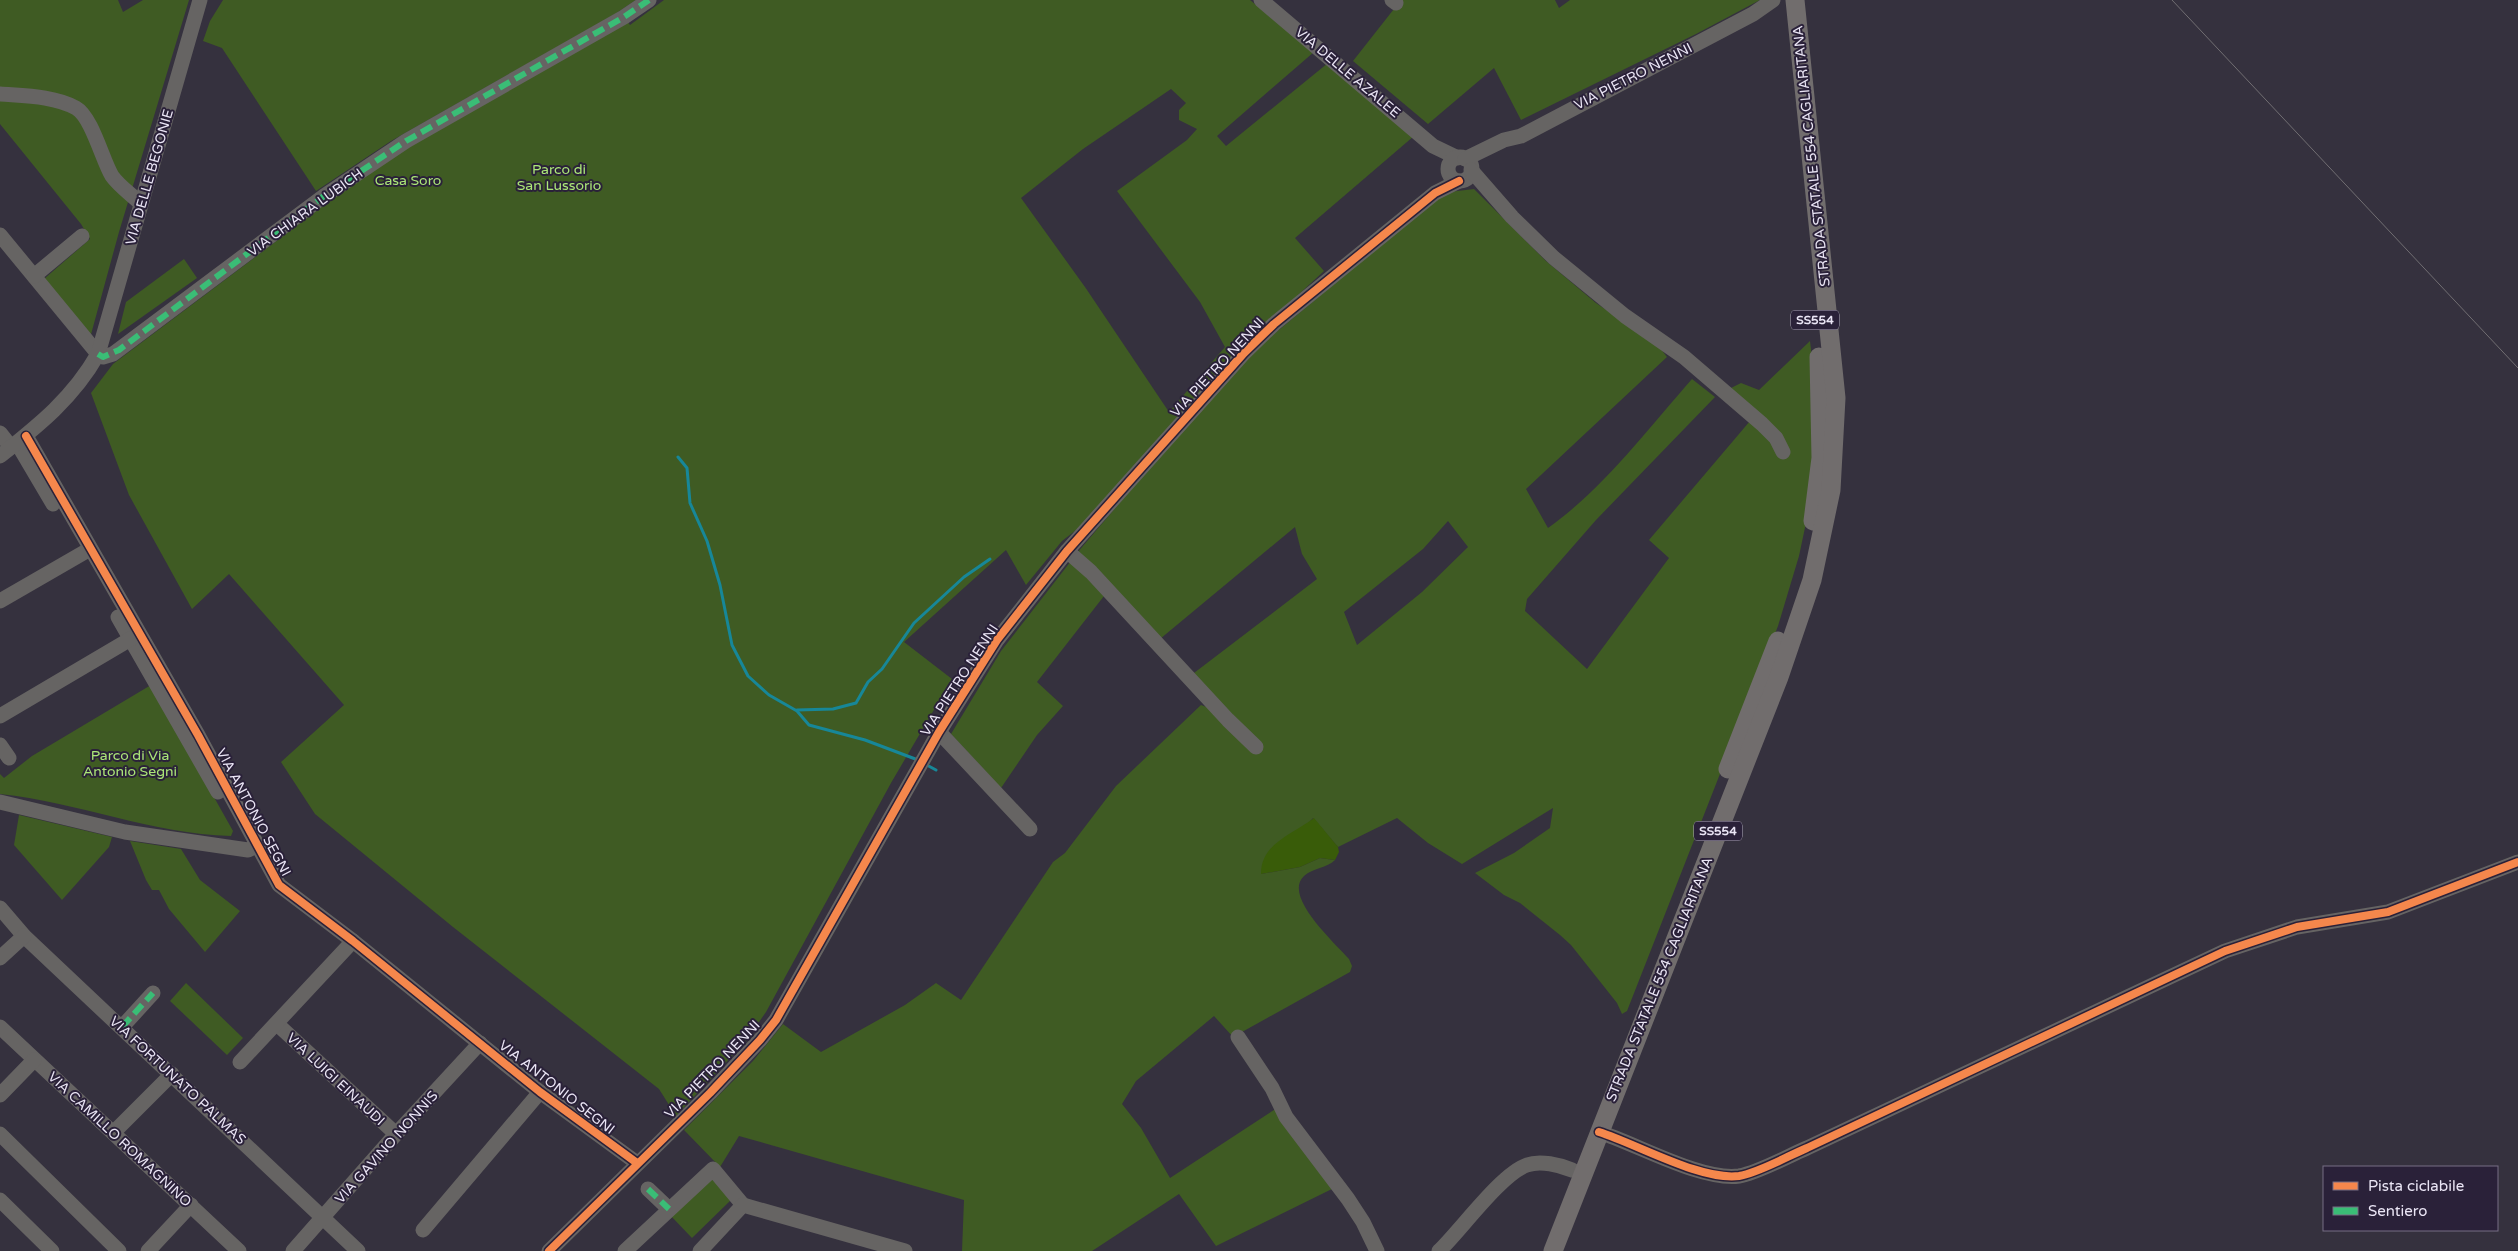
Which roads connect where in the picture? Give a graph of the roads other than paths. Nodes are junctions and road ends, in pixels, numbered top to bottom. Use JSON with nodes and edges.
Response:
{"nodes":[{"id":1,"x":200,"y":0,"type":"edge"},
{"id":2,"x":649,"y":0,"type":"edge"},
{"id":3,"x":1261,"y":0,"type":"edge"},
{"id":4,"x":1773,"y":0,"type":"edge"},
{"id":5,"x":1782,"y":0,"type":"edge"},
{"id":6,"x":1795,"y":0,"type":"edge"},
{"id":7,"x":0,"y":94,"type":"edge"},
{"id":8,"x":1461,"y":169,"type":"junction"},
{"id":9,"x":140,"y":203,"type":"junction"},
{"id":10,"x":0,"y":235,"type":"edge"},
{"id":11,"x":82,"y":236,"type":"dead end"},
{"id":12,"x":34,"y":276,"type":"junction"},
{"id":13,"x":98,"y":354,"type":"junction"},
{"id":14,"x":0,"y":433,"type":"edge"},
{"id":15,"x":13,"y":446,"type":"edge"},
{"id":16,"x":1783,"y":452,"type":"dead end"},
{"id":17,"x":86,"y":551,"type":"junction"},
{"id":18,"x":1067,"y":551,"type":"junction"},
{"id":19,"x":0,"y":601,"type":"edge"},
{"id":20,"x":135,"y":636,"type":"junction"},
{"id":21,"x":0,"y":716,"type":"edge"},
{"id":22,"x":939,"y":732,"type":"junction"},
{"id":23,"x":0,"y":744,"type":"edge"},
{"id":24,"x":1256,"y":747,"type":"dead end"},
{"id":25,"x":9,"y":758,"type":"dead end"},
{"id":26,"x":0,"y":802,"type":"edge"},
{"id":27,"x":1030,"y":829,"type":"dead end"},
{"id":28,"x":256,"y":846,"type":"junction"},
{"id":29,"x":2518,"y":862,"type":"edge"},
{"id":30,"x":0,"y":908,"type":"edge"},
{"id":31,"x":24,"y":936,"type":"junction"},
{"id":32,"x":353,"y":941,"type":"junction"},
{"id":33,"x":0,"y":958,"type":"edge"},
{"id":34,"x":153,"y":993,"type":"dead end"},
{"id":35,"x":277,"y":1024,"type":"junction"},
{"id":36,"x":0,"y":1027,"type":"edge"},
{"id":37,"x":122,"y":1027,"type":"junction"},
{"id":38,"x":1238,"y":1036,"type":"dead end"},
{"id":39,"x":480,"y":1043,"type":"junction"},
{"id":40,"x":34,"y":1060,"type":"junction"},
{"id":41,"x":240,"y":1062,"type":"dead end"},
{"id":42,"x":172,"y":1074,"type":"junction"},
{"id":43,"x":540,"y":1092,"type":"junction"},
{"id":44,"x":0,"y":1095,"type":"edge"},
{"id":45,"x":114,"y":1132,"type":"junction"},
{"id":46,"x":1599,"y":1132,"type":"junction"},
{"id":47,"x":396,"y":1134,"type":"junction"},
{"id":48,"x":2,"y":1142,"type":"edge"},
{"id":49,"x":636,"y":1163,"type":"junction"},
{"id":50,"x":1572,"y":1170,"type":"junction"},
{"id":51,"x":648,"y":1189,"type":"dead end"},
{"id":52,"x":0,"y":1200,"type":"edge"},
{"id":53,"x":191,"y":1205,"type":"junction"},
{"id":54,"x":743,"y":1205,"type":"junction"},
{"id":55,"x":669,"y":1209,"type":"junction"},
{"id":56,"x":324,"y":1217,"type":"junction"},
{"id":57,"x":423,"y":1230,"type":"dead end"},
{"id":58,"x":52,"y":1251,"type":"edge"},
{"id":59,"x":119,"y":1251,"type":"edge"},
{"id":60,"x":148,"y":1251,"type":"edge"},
{"id":61,"x":239,"y":1251,"type":"edge"},
{"id":62,"x":293,"y":1251,"type":"edge"},
{"id":63,"x":358,"y":1251,"type":"edge"},
{"id":64,"x":550,"y":1251,"type":"edge"},
{"id":65,"x":625,"y":1251,"type":"edge"},
{"id":66,"x":700,"y":1251,"type":"edge"},
{"id":67,"x":905,"y":1251,"type":"edge"},
{"id":68,"x":1376,"y":1251,"type":"edge"},
{"id":69,"x":1440,"y":1251,"type":"edge"},
{"id":70,"x":1541,"y":1251,"type":"edge"},
{"id":71,"x":1553,"y":1251,"type":"edge"}],
"edges":[{"from":1,"to":9,"type":"street","name":"VIA DELLE BEGONIE"},
{"from":2,"to":13,"type":"street","name":"VIA CHIARA LUBICH"},
{"from":3,"to":8,"type":"street","name":"VIA DELLE AZALEE"},
{"from":4,"to":8,"type":"street","name":"VIA PIETRO NENNI"},
{"from":5,"to":50,"type":"main road","name":"STRADA STATALE 554 CAGLIARITANA","number":"SS554"},
{"from":6,"to":46,"type":"main road","name":"STRADA STATALE 554 CAGLIARITANA","number":"SS554"},
{"from":7,"to":9,"type":"street"},
{"from":8,"to":16,"type":"street","name":"VIA DELLE AZALEE"},
{"from":8,"to":18,"type":"street","name":"VIA PIETRO NENNI"},
{"from":9,"to":13,"type":"street","name":"VIA DELLE BEGONIE"},
{"from":10,"to":12,"type":"street"},
{"from":11,"to":12,"type":"street"},
{"from":12,"to":13,"type":"street"},
{"from":13,"to":15,"type":"street","name":"VIA DELLE BEGONIE"},
{"from":14,"to":15,"type":"street","name":"VIA ANTONIO SEGNI"},
{"from":15,"to":17,"type":"street","name":"VIA ANTONIO SEGNI"},
{"from":17,"to":19,"type":"street"},
{"from":17,"to":20,"type":"street","name":"VIA ANTONIO SEGNI"},
{"from":18,"to":22,"type":"street","name":"VIA PIETRO NENNI"},
{"from":18,"to":24,"type":"street"},
{"from":20,"to":21,"type":"street"},
{"from":20,"to":28,"type":"street","name":"VIA ANTONIO SEGNI"},
{"from":22,"to":27,"type":"street"},
{"from":22,"to":49,"type":"street","name":"VIA PIETRO NENNI"},
{"from":23,"to":25,"type":"street"},
{"from":26,"to":28,"type":"street"},
{"from":28,"to":32,"type":"street","name":"VIA ANTONIO SEGNI"},
{"from":29,"to":46,"type":"street"},
{"from":30,"to":31,"type":"street","name":"VIA FORTUNATO PALMAS"},
{"from":31,"to":33,"type":"street"},
{"from":31,"to":37,"type":"street","name":"VIA FORTUNATO PALMAS"},
{"from":32,"to":35,"type":"street","name":"VIA LUIGI EINAUDI"},
{"from":32,"to":39,"type":"street","name":"VIA ANTONIO SEGNI"},
{"from":34,"to":37,"type":"street"},
{"from":35,"to":41,"type":"street","name":"VIA LUIGI EINAUDI"},
{"from":35,"to":47,"type":"street","name":"VIA LUIGI EINAUDI"},
{"from":36,"to":40,"type":"street","name":"VIA CAMILLO ROMAGNINO"},
{"from":37,"to":42,"type":"street","name":"VIA FORTUNATO PALMAS"},
{"from":38,"to":68,"type":"street"},
{"from":39,"to":43,"type":"street","name":"VIA ANTONIO SEGNI"},
{"from":39,"to":47,"type":"street","name":"VIA GAVINO NONNIS"},
{"from":40,"to":44,"type":"street"},
{"from":40,"to":45,"type":"street","name":"VIA CAMILLO ROMAGNINO"},
{"from":42,"to":45,"type":"street"},
{"from":42,"to":56,"type":"street","name":"VIA FORTUNATO PALMAS"},
{"from":43,"to":49,"type":"street","name":"VIA ANTONIO SEGNI"},
{"from":43,"to":57,"type":"street","name":"VIA ANTONIO SEGNI"},
{"from":45,"to":53,"type":"street","name":"VIA CAMILLO ROMAGNINO"},
{"from":46,"to":71,"type":"main road","name":"STRADA STATALE 554 CAGLIARITANA","number":"SS554"},
{"from":47,"to":56,"type":"street","name":"VIA GAVINO NONNIS"},
{"from":48,"to":59,"type":"street"},
{"from":49,"to":64,"type":"street","name":"VIA PIETRO NENNI"},
{"from":50,"to":69,"type":"street"},
{"from":50,"to":70,"type":"main road","name":"STRADA STATALE 554 CAGLIARITANA","number":"SS554"},
{"from":51,"to":55,"type":"street"},
{"from":52,"to":58,"type":"street"},
{"from":53,"to":60,"type":"street"},
{"from":53,"to":61,"type":"street","name":"VIA CAMILLO ROMAGNINO"},
{"from":54,"to":55,"type":"street"},
{"from":54,"to":66,"type":"street"},
{"from":54,"to":67,"type":"street"},
{"from":55,"to":65,"type":"street"},
{"from":56,"to":62,"type":"street","name":"VIA GAVINO NONNIS"},
{"from":56,"to":63,"type":"street","name":"VIA FORTUNATO PALMAS"}]}
